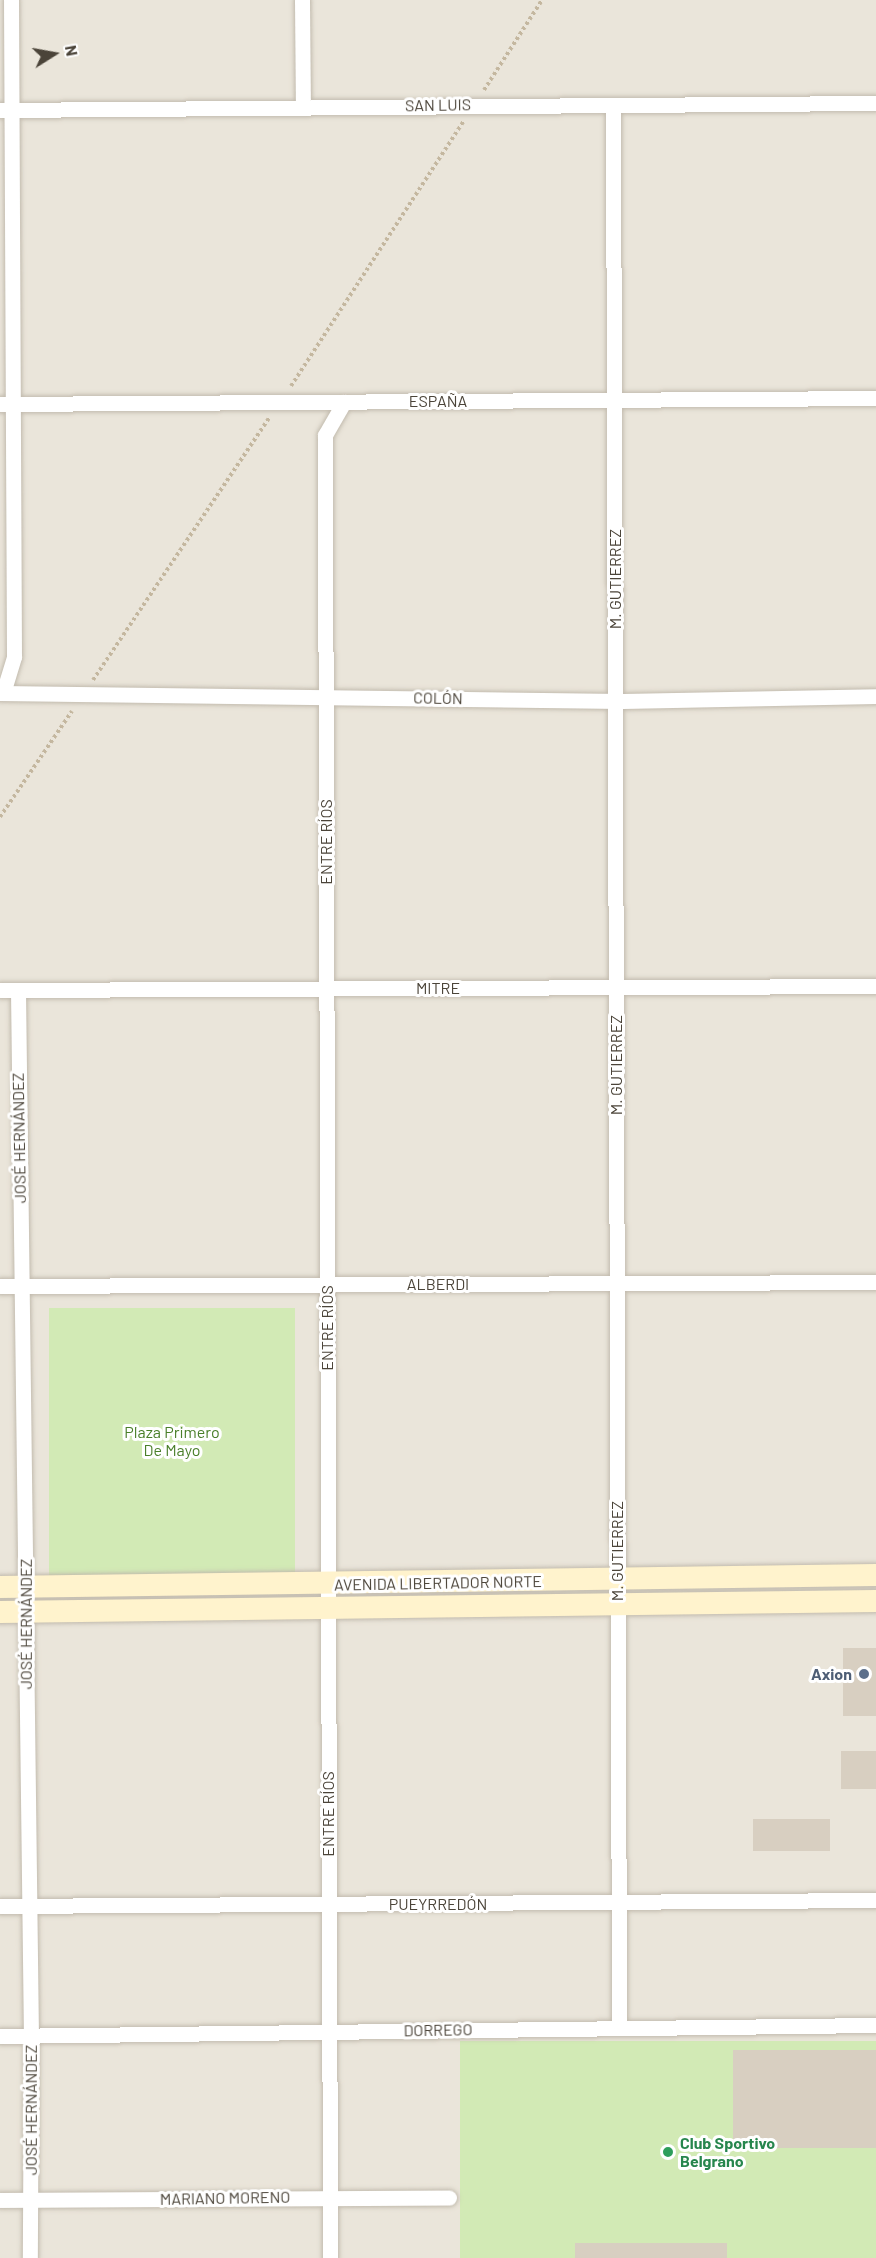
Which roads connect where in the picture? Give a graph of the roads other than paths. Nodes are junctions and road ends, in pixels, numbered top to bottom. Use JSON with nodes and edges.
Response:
{"nodes":[{"id":1,"x":11,"y":0,"type":"edge"},
{"id":2,"x":302,"y":0,"type":"edge"},
{"id":3,"x":876,"y":103,"type":"edge"},
{"id":4,"x":613,"y":105,"type":"junction"},
{"id":5,"x":303,"y":108,"type":"junction"},
{"id":6,"x":6,"y":110,"type":"edge"},
{"id":7,"x":876,"y":398,"type":"edge"},
{"id":8,"x":614,"y":400,"type":"junction"},
{"id":9,"x":344,"y":402,"type":"junction"},
{"id":10,"x":6,"y":404,"type":"edge"},
{"id":11,"x":2,"y":693,"type":"edge"},
{"id":12,"x":326,"y":696,"type":"junction"},
{"id":13,"x":876,"y":696,"type":"edge"},
{"id":14,"x":615,"y":701,"type":"junction"},
{"id":15,"x":876,"y":986,"type":"edge"},
{"id":16,"x":616,"y":987,"type":"junction"},
{"id":17,"x":326,"y":989,"type":"junction"},
{"id":18,"x":0,"y":990,"type":"edge"},
{"id":19,"x":18,"y":990,"type":"junction"},
{"id":20,"x":876,"y":1282,"type":"edge"},
{"id":21,"x":327,"y":1284,"type":"junction"},
{"id":22,"x":616,"y":1284,"type":"junction"},
{"id":23,"x":0,"y":1286,"type":"edge"},
{"id":24,"x":21,"y":1286,"type":"junction"},
{"id":25,"x":876,"y":1575,"type":"edge"},
{"id":26,"x":616,"y":1581,"type":"junction"},
{"id":27,"x":327,"y":1585,"type":"junction"},
{"id":28,"x":0,"y":1587,"type":"edge"},
{"id":29,"x":27,"y":1587,"type":"junction"},
{"id":30,"x":876,"y":1601,"type":"edge"},
{"id":31,"x":617,"y":1607,"type":"junction"},
{"id":32,"x":327,"y":1611,"type":"junction"},
{"id":33,"x":0,"y":1612,"type":"edge"},
{"id":34,"x":26,"y":1612,"type":"junction"},
{"id":35,"x":876,"y":1900,"type":"edge"},
{"id":36,"x":618,"y":1903,"type":"junction"},
{"id":37,"x":328,"y":1904,"type":"junction"},
{"id":38,"x":0,"y":1906,"type":"edge"},
{"id":39,"x":29,"y":1906,"type":"junction"},
{"id":40,"x":619,"y":2025,"type":"junction"},
{"id":41,"x":876,"y":2025,"type":"edge"},
{"id":42,"x":327,"y":2032,"type":"junction"},
{"id":43,"x":31,"y":2035,"type":"junction"},
{"id":44,"x":0,"y":2036,"type":"edge"},
{"id":45,"x":329,"y":2197,"type":"junction"},
{"id":46,"x":449,"y":2198,"type":"dead end"},
{"id":47,"x":0,"y":2200,"type":"edge"},
{"id":48,"x":30,"y":2200,"type":"junction"},
{"id":49,"x":30,"y":2258,"type":"edge"},
{"id":50,"x":330,"y":2258,"type":"edge"}],
"edges":[{"from":1,"to":6,"type":"street"},
{"from":2,"to":5,"type":"street"},
{"from":3,"to":4,"type":"street","name":"SAN LUIS"},
{"from":4,"to":5,"type":"street","name":"SAN LUIS"},
{"from":4,"to":8,"type":"street","name":"M. GUTIERREZ"},
{"from":5,"to":6,"type":"street","name":"SAN LUIS"},
{"from":6,"to":10,"type":"street"},
{"from":7,"to":8,"type":"street","name":"ESPAÑA"},
{"from":8,"to":9,"type":"street","name":"ESPAÑA"},
{"from":8,"to":14,"type":"street","name":"M. GUTIERREZ"},
{"from":9,"to":10,"type":"street","name":"ESPAÑA"},
{"from":9,"to":12,"type":"street","name":"ENTRE RÍOS"},
{"from":10,"to":11,"type":"street"},
{"from":11,"to":12,"type":"street","name":"COLÓN"},
{"from":12,"to":14,"type":"street","name":"COLÓN"},
{"from":12,"to":17,"type":"street","name":"ENTRE RÍOS"},
{"from":13,"to":14,"type":"street","name":"COLÓN"},
{"from":14,"to":16,"type":"street","name":"M. GUTIERREZ"},
{"from":15,"to":16,"type":"street","name":"MITRE"},
{"from":16,"to":17,"type":"street","name":"MITRE"},
{"from":16,"to":22,"type":"street","name":"M. GUTIERREZ"},
{"from":17,"to":19,"type":"street","name":"MITRE"},
{"from":17,"to":21,"type":"street","name":"ENTRE RÍOS"},
{"from":18,"to":19,"type":"street","name":"MITRE"},
{"from":19,"to":24,"type":"street","name":"JOSÉ HERNÁNDEZ"},
{"from":20,"to":22,"type":"street","name":"ALBERDI"},
{"from":21,"to":22,"type":"street","name":"ALBERDI"},
{"from":21,"to":24,"type":"street","name":"ALBERDI"},
{"from":21,"to":27,"type":"street","name":"ENTRE RÍOS"},
{"from":22,"to":26,"type":"street","name":"M. GUTIERREZ"},
{"from":23,"to":24,"type":"street","name":"ALBERDI"},
{"from":24,"to":29,"type":"street","name":"JOSÉ HERNÁNDEZ"},
{"from":25,"to":26,"type":"main road","name":"AVENIDA LIBERTADOR NORTE"},
{"from":26,"to":27,"type":"main road","name":"AVENIDA LIBERTADOR NORTE"},
{"from":26,"to":31,"type":"street","name":"M. GUTIERREZ"},
{"from":27,"to":29,"type":"main road","name":"AVENIDA LIBERTADOR NORTE"},
{"from":27,"to":32,"type":"street","name":"ENTRE RÍOS"},
{"from":28,"to":29,"type":"main road","name":"AVENIDA LIBERTADOR NORTE"},
{"from":29,"to":34,"type":"street","name":"JOSÉ HERNÁNDEZ"},
{"from":30,"to":31,"type":"main road","name":"AVENIDA LIBERTADOR NORTE"},
{"from":31,"to":32,"type":"main road","name":"AVENIDA LIBERTADOR NORTE"},
{"from":31,"to":36,"type":"street","name":"M. GUTIERREZ"},
{"from":32,"to":34,"type":"main road","name":"AVENIDA LIBERTADOR NORTE"},
{"from":32,"to":37,"type":"street","name":"ENTRE RÍOS"},
{"from":33,"to":34,"type":"main road","name":"AVENIDA LIBERTADOR NORTE"},
{"from":34,"to":39,"type":"street","name":"JOSÉ HERNÁNDEZ"},
{"from":35,"to":36,"type":"street","name":"PUEYRREDÓN"},
{"from":36,"to":37,"type":"street","name":"PUEYRREDÓN"},
{"from":36,"to":40,"type":"street","name":"M. GUTIERREZ"},
{"from":37,"to":39,"type":"street","name":"PUEYRREDÓN"},
{"from":37,"to":42,"type":"street","name":"ENTRE RÍOS"},
{"from":38,"to":39,"type":"street","name":"PUEYRREDÓN"},
{"from":39,"to":43,"type":"street","name":"JOSÉ HERNÁNDEZ"},
{"from":40,"to":41,"type":"street","name":"DORREGO"},
{"from":40,"to":42,"type":"street","name":"DORREGO"},
{"from":42,"to":43,"type":"street","name":"DORREGO"},
{"from":42,"to":45,"type":"street","name":"ENTRE RÍOS"},
{"from":43,"to":44,"type":"street","name":"DORREGO"},
{"from":43,"to":48,"type":"street","name":"JOSÉ HERNÁNDEZ"},
{"from":45,"to":46,"type":"street","name":"MARIANO MORENO"},
{"from":45,"to":48,"type":"street","name":"MARIANO MORENO"},
{"from":45,"to":50,"type":"street","name":"ENTRE RÍOS"},
{"from":47,"to":48,"type":"street","name":"MARIANO MORENO"},
{"from":48,"to":49,"type":"street","name":"JOSÉ HERNÁNDEZ"}]}
